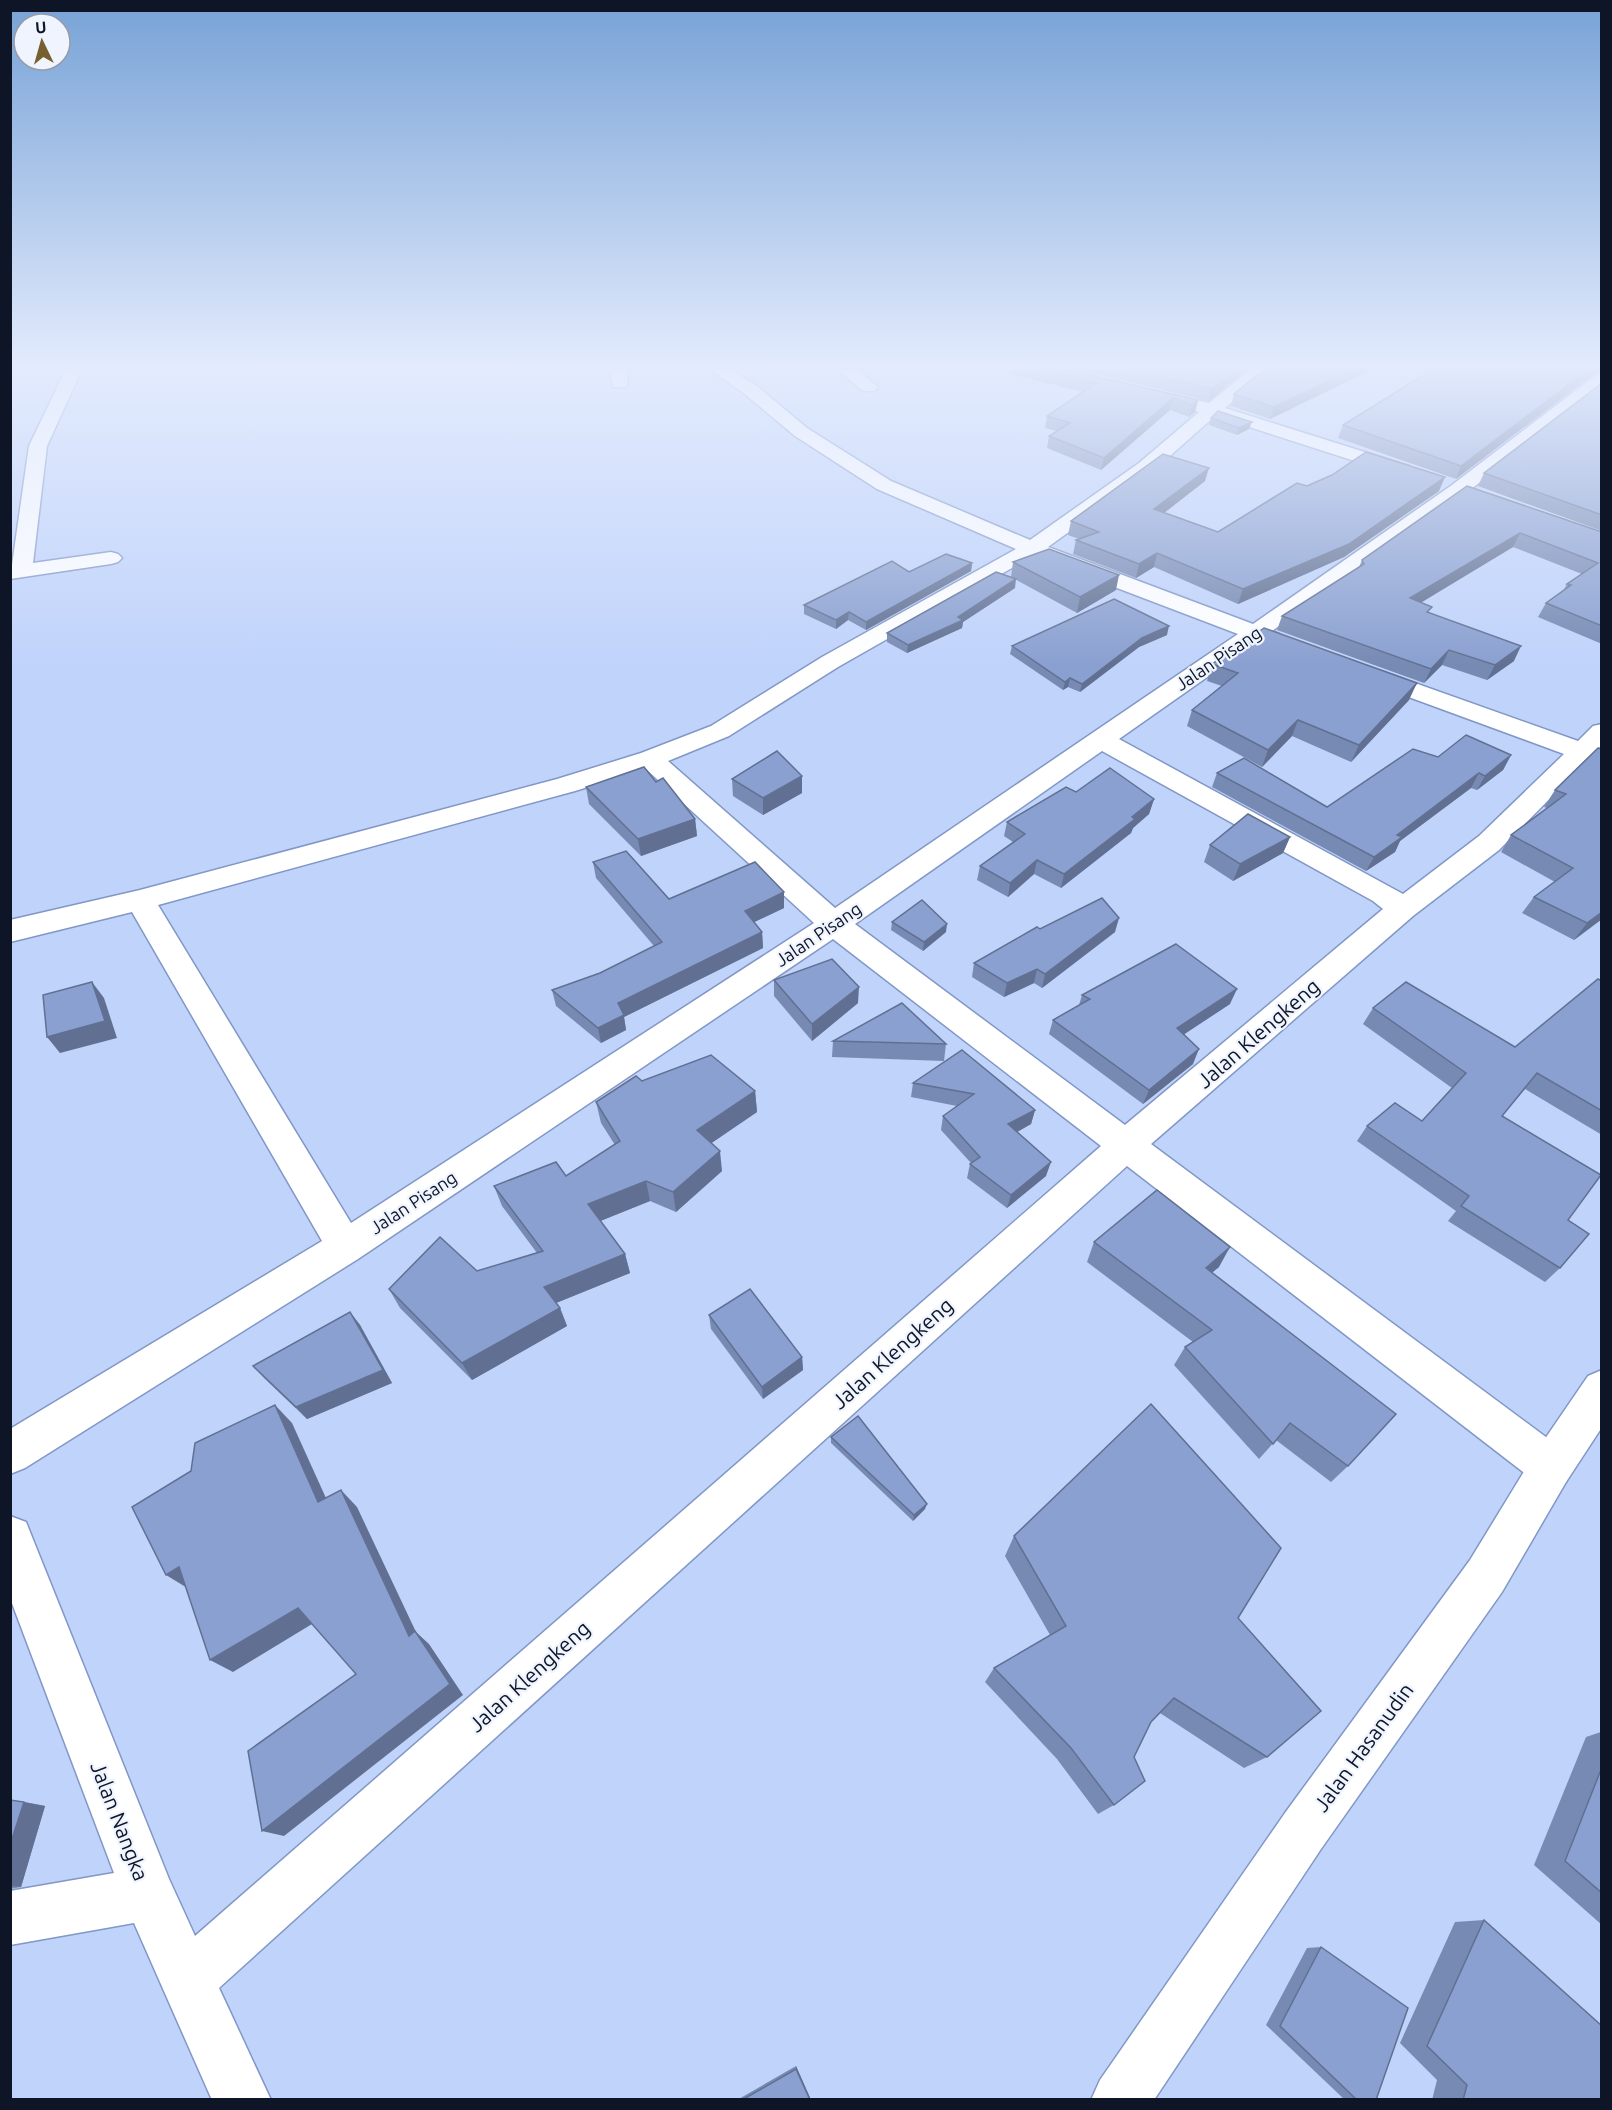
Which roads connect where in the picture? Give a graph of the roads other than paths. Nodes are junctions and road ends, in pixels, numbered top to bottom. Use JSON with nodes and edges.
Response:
{"nodes":[{"id":1,"x":34,"y":467,"type":"edge"},
{"id":2,"x":857,"y":467,"type":"edge"},
{"id":3,"x":1145,"y":467,"type":"edge"},
{"id":4,"x":1395,"y":467,"type":"edge"},
{"id":5,"x":1487,"y":467,"type":"edge"},
{"id":6,"x":1415,"y":474,"type":"edge"},
{"id":7,"x":1032,"y":548,"type":"junction"},
{"id":8,"x":111,"y":558,"type":"dead end"},
{"id":9,"x":16,"y":572,"type":"edge"},
{"id":10,"x":1255,"y":633,"type":"junction"},
{"id":11,"x":1288,"y":645,"type":"edge"},
{"id":12,"x":1353,"y":669,"type":"edge"},
{"id":13,"x":1602,"y":731,"type":"edge"},
{"id":14,"x":1100,"y":739,"type":"junction"},
{"id":15,"x":1592,"y":755,"type":"edge"},
{"id":16,"x":650,"y":759,"type":"junction"},
{"id":17,"x":140,"y":900,"type":"junction"},
{"id":18,"x":1403,"y":909,"type":"junction"},
{"id":19,"x":834,"y":924,"type":"junction"},
{"id":20,"x":10,"y":931,"type":"edge"},
{"id":21,"x":1125,"y":1146,"type":"junction"},
{"id":22,"x":345,"y":1246,"type":"junction"},
{"id":23,"x":1602,"y":1390,"type":"edge"},
{"id":24,"x":10,"y":1454,"type":"edge"},
{"id":25,"x":1551,"y":1467,"type":"junction"},
{"id":26,"x":10,"y":1538,"type":"edge"},
{"id":27,"x":148,"y":1894,"type":"junction"},
{"id":28,"x":10,"y":1918,"type":"edge"},
{"id":29,"x":187,"y":1980,"type":"junction"},
{"id":30,"x":242,"y":2100,"type":"edge"},
{"id":31,"x":1120,"y":2100,"type":"edge"}],
"edges":[{"from":1,"to":9,"type":"street"},
{"from":2,"to":7,"type":"street"},
{"from":3,"to":7,"type":"street"},
{"from":4,"to":6,"type":"street"},
{"from":5,"to":10,"type":"street","name":"Jalan Pisang"},
{"from":7,"to":10,"type":"street"},
{"from":7,"to":16,"type":"street"},
{"from":8,"to":9,"type":"street"},
{"from":10,"to":11,"type":"street"},
{"from":10,"to":14,"type":"street","name":"Jalan Pisang"},
{"from":12,"to":15,"type":"street"},
{"from":13,"to":15,"type":"street","name":"Jalan Klengkeng"},
{"from":14,"to":18,"type":"street"},
{"from":14,"to":19,"type":"street","name":"Jalan Pisang"},
{"from":15,"to":18,"type":"street","name":"Jalan Klengkeng"},
{"from":16,"to":17,"type":"street"},
{"from":16,"to":19,"type":"street"},
{"from":17,"to":20,"type":"street"},
{"from":17,"to":22,"type":"street"},
{"from":18,"to":21,"type":"street","name":"Jalan Klengkeng"},
{"from":19,"to":21,"type":"street"},
{"from":19,"to":22,"type":"street","name":"Jalan Pisang"},
{"from":21,"to":25,"type":"street"},
{"from":21,"to":29,"type":"street","name":"Jalan Klengkeng"},
{"from":22,"to":24,"type":"street","name":"Jalan Pisang"},
{"from":23,"to":25,"type":"street","name":"Jalan Hasanudin"},
{"from":25,"to":31,"type":"street","name":"Jalan Hasanudin"},
{"from":26,"to":27,"type":"street","name":"Jalan Nangka"},
{"from":27,"to":28,"type":"street"},
{"from":27,"to":29,"type":"street","name":"Jalan Nangka"},
{"from":29,"to":30,"type":"street","name":"Jalan Nangka"}]}
